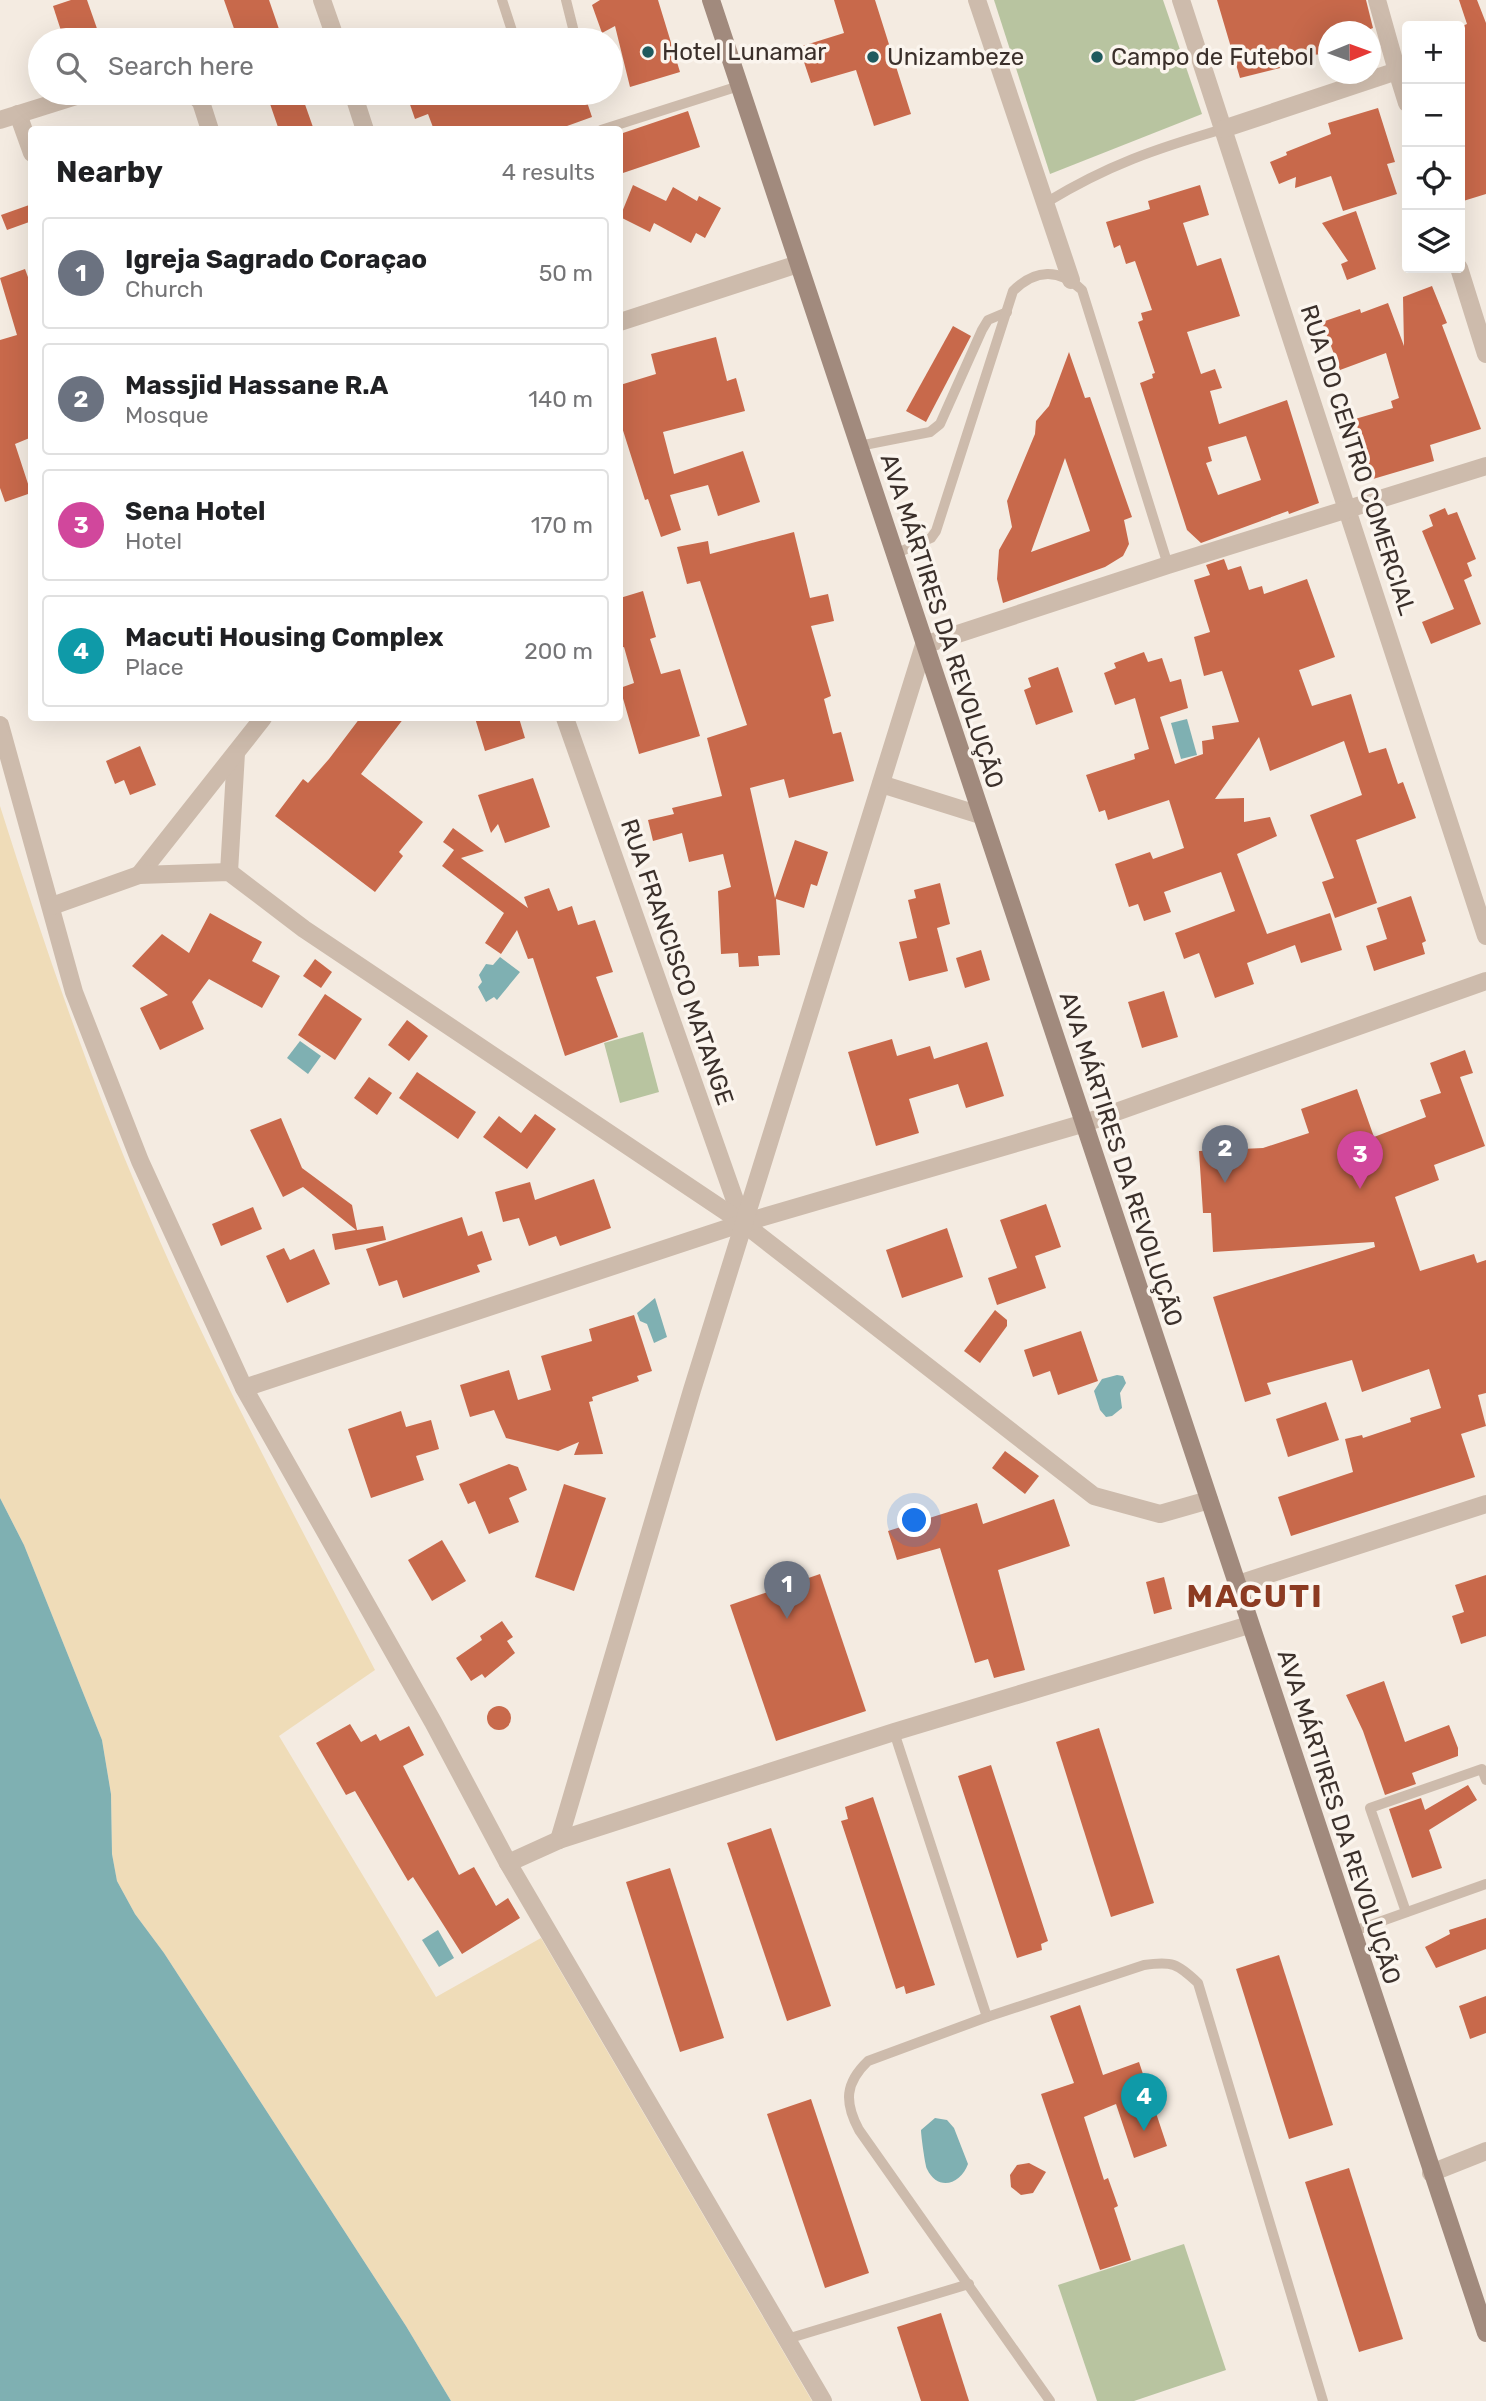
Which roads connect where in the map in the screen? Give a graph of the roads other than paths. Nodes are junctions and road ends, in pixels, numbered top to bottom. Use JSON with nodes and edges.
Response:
{"nodes":[{"id":1,"x":322,"y":0,"type":"edge"},
{"id":2,"x":502,"y":0,"type":"edge"},
{"id":3,"x":566,"y":0,"type":"edge"},
{"id":4,"x":711,"y":0,"type":"edge"},
{"id":5,"x":977,"y":0,"type":"edge"},
{"id":6,"x":1181,"y":0,"type":"edge"},
{"id":7,"x":1377,"y":0,"type":"edge"},
{"id":8,"x":331,"y":28,"type":"edge"},
{"id":9,"x":511,"y":28,"type":"edge"},
{"id":10,"x":573,"y":28,"type":"edge"},
{"id":11,"x":1397,"y":71,"type":"junction"},
{"id":12,"x":739,"y":86,"type":"junction"},
{"id":13,"x":1402,"y":87,"type":"edge"},
{"id":14,"x":47,"y":105,"type":"edge"},
{"id":15,"x":202,"y":105,"type":"edge"},
{"id":16,"x":357,"y":105,"type":"edge"},
{"id":17,"x":18,"y":114,"type":"junction"},
{"id":18,"x":0,"y":120,"type":"edge"},
{"id":19,"x":209,"y":126,"type":"edge"},
{"id":20,"x":364,"y":126,"type":"edge"},
{"id":21,"x":614,"y":126,"type":"edge"},
{"id":22,"x":1223,"y":129,"type":"junction"},
{"id":23,"x":28,"y":142,"type":"edge"},
{"id":24,"x":1047,"y":202,"type":"junction"},
{"id":25,"x":798,"y":264,"type":"junction"},
{"id":26,"x":1461,"y":273,"type":"edge"},
{"id":27,"x":1071,"y":280,"type":"junction"},
{"id":28,"x":1007,"y":312,"type":"junction"},
{"id":29,"x":623,"y":321,"type":"edge"},
{"id":30,"x":1486,"y":354,"type":"edge"},
{"id":31,"x":859,"y":446,"type":"junction"},
{"id":32,"x":1486,"y":467,"type":"edge"},
{"id":33,"x":1349,"y":508,"type":"junction"},
{"id":34,"x":895,"y":554,"type":"junction"},
{"id":35,"x":1168,"y":565,"type":"junction"},
{"id":36,"x":924,"y":645,"type":"junction"},
{"id":37,"x":261,"y":721,"type":"edge"},
{"id":38,"x":566,"y":721,"type":"edge"},
{"id":39,"x":0,"y":725,"type":"edge"},
{"id":40,"x":236,"y":752,"type":"junction"},
{"id":41,"x":881,"y":784,"type":"junction"},
{"id":42,"x":980,"y":815,"type":"junction"},
{"id":43,"x":229,"y":872,"type":"junction"},
{"id":44,"x":139,"y":875,"type":"junction"},
{"id":45,"x":52,"y":906,"type":"junction"},
{"id":46,"x":1486,"y":936,"type":"edge"},
{"id":47,"x":1486,"y":981,"type":"edge"},
{"id":48,"x":1085,"y":1123,"type":"junction"},
{"id":49,"x":743,"y":1223,"type":"junction"},
{"id":50,"x":244,"y":1388,"type":"junction"},
{"id":51,"x":1209,"y":1500,"type":"junction"},
{"id":52,"x":1486,"y":1504,"type":"edge"},
{"id":53,"x":1235,"y":1585,"type":"junction"},
{"id":54,"x":1249,"y":1625,"type":"junction"},
{"id":55,"x":894,"y":1732,"type":"junction"},
{"id":56,"x":1486,"y":1780,"type":"edge"},
{"id":57,"x":559,"y":1840,"type":"junction"},
{"id":58,"x":508,"y":1863,"type":"junction"},
{"id":59,"x":1486,"y":1884,"type":"edge"},
{"id":60,"x":1406,"y":1912,"type":"junction"},
{"id":61,"x":1350,"y":1932,"type":"junction"},
{"id":62,"x":987,"y":2017,"type":"junction"},
{"id":63,"x":1486,"y":2151,"type":"edge"},
{"id":64,"x":1431,"y":2172,"type":"junction"},
{"id":65,"x":969,"y":2284,"type":"junction"},
{"id":66,"x":1486,"y":2333,"type":"edge"},
{"id":67,"x":786,"y":2339,"type":"junction"},
{"id":68,"x":823,"y":2401,"type":"edge"},
{"id":69,"x":1049,"y":2401,"type":"edge"},
{"id":70,"x":1323,"y":2401,"type":"edge"}],
"edges":[{"from":1,"to":8,"type":"street"},
{"from":2,"to":9,"type":"lane"},
{"from":3,"to":10,"type":"lane"},
{"from":4,"to":12,"type":"street","name":"AVA MÁRTIRES DA REVOLUÇÃO"},
{"from":5,"to":24,"type":"street"},
{"from":6,"to":22,"type":"street","name":"RUA DO CENTRO COMERCIAL"},
{"from":7,"to":11,"type":"street"},
{"from":11,"to":13,"type":"street"},
{"from":11,"to":22,"type":"street"},
{"from":12,"to":21,"type":"lane"},
{"from":12,"to":25,"type":"street","name":"AVA MÁRTIRES DA REVOLUÇÃO"},
{"from":14,"to":17,"type":"street"},
{"from":15,"to":19,"type":"street"},
{"from":16,"to":20,"type":"street"},
{"from":17,"to":18,"type":"street"},
{"from":17,"to":23,"type":"street"},
{"from":22,"to":24,"type":"lane"},
{"from":22,"to":33,"type":"street","name":"RUA DO CENTRO COMERCIAL"},
{"from":24,"to":27,"type":"street"},
{"from":25,"to":29,"type":"street"},
{"from":25,"to":31,"type":"street","name":"AVA MÁRTIRES DA REVOLUÇÃO"},
{"from":26,"to":30,"type":"street"},
{"from":27,"to":28,"type":"lane"},
{"from":27,"to":35,"type":"lane"},
{"from":28,"to":31,"type":"lane"},
{"from":28,"to":34,"type":"lane"},
{"from":31,"to":34,"type":"street","name":"AVA MÁRTIRES DA REVOLUÇÃO"},
{"from":32,"to":33,"type":"street"},
{"from":33,"to":35,"type":"street"},
{"from":33,"to":46,"type":"street","name":"RUA DO CENTRO COMERCIAL"},
{"from":34,"to":36,"type":"street","name":"AVA MÁRTIRES DA REVOLUÇÃO"},
{"from":35,"to":36,"type":"street"},
{"from":36,"to":41,"type":"street"},
{"from":36,"to":42,"type":"street","name":"AVA MÁRTIRES DA REVOLUÇÃO"},
{"from":37,"to":40,"type":"street"},
{"from":38,"to":49,"type":"street","name":"RUA FRANCISCO MATANGE"},
{"from":39,"to":45,"type":"street"},
{"from":40,"to":43,"type":"street"},
{"from":40,"to":44,"type":"street"},
{"from":41,"to":42,"type":"street"},
{"from":41,"to":49,"type":"street"},
{"from":42,"to":48,"type":"street","name":"AVA MÁRTIRES DA REVOLUÇÃO"},
{"from":43,"to":44,"type":"street"},
{"from":43,"to":49,"type":"street"},
{"from":44,"to":45,"type":"street"},
{"from":45,"to":50,"type":"street"},
{"from":47,"to":48,"type":"street"},
{"from":48,"to":49,"type":"street"},
{"from":48,"to":51,"type":"street","name":"AVA MÁRTIRES DA REVOLUÇÃO"},
{"from":49,"to":50,"type":"street"},
{"from":49,"to":51,"type":"street"},
{"from":49,"to":57,"type":"street"},
{"from":50,"to":58,"type":"street"},
{"from":51,"to":53,"type":"street","name":"AVA MÁRTIRES DA REVOLUÇÃO"},
{"from":52,"to":53,"type":"street"},
{"from":53,"to":54,"type":"street","name":"AVA MÁRTIRES DA REVOLUÇÃO"},
{"from":54,"to":55,"type":"street"},
{"from":54,"to":61,"type":"street","name":"AVA MÁRTIRES DA REVOLUÇÃO"},
{"from":55,"to":57,"type":"street"},
{"from":55,"to":62,"type":"lane"},
{"from":56,"to":60,"type":"lane"},
{"from":57,"to":58,"type":"street"},
{"from":58,"to":67,"type":"street"},
{"from":59,"to":60,"type":"lane"},
{"from":60,"to":61,"type":"lane"},
{"from":61,"to":64,"type":"street","name":"AVA MÁRTIRES DA REVOLUÇÃO"},
{"from":62,"to":65,"type":"lane"},
{"from":62,"to":70,"type":"lane"},
{"from":63,"to":64,"type":"street"},
{"from":64,"to":66,"type":"street","name":"AVA MÁRTIRES DA REVOLUÇÃO"},
{"from":65,"to":67,"type":"lane"},
{"from":65,"to":69,"type":"lane"},
{"from":67,"to":68,"type":"street"}]}
